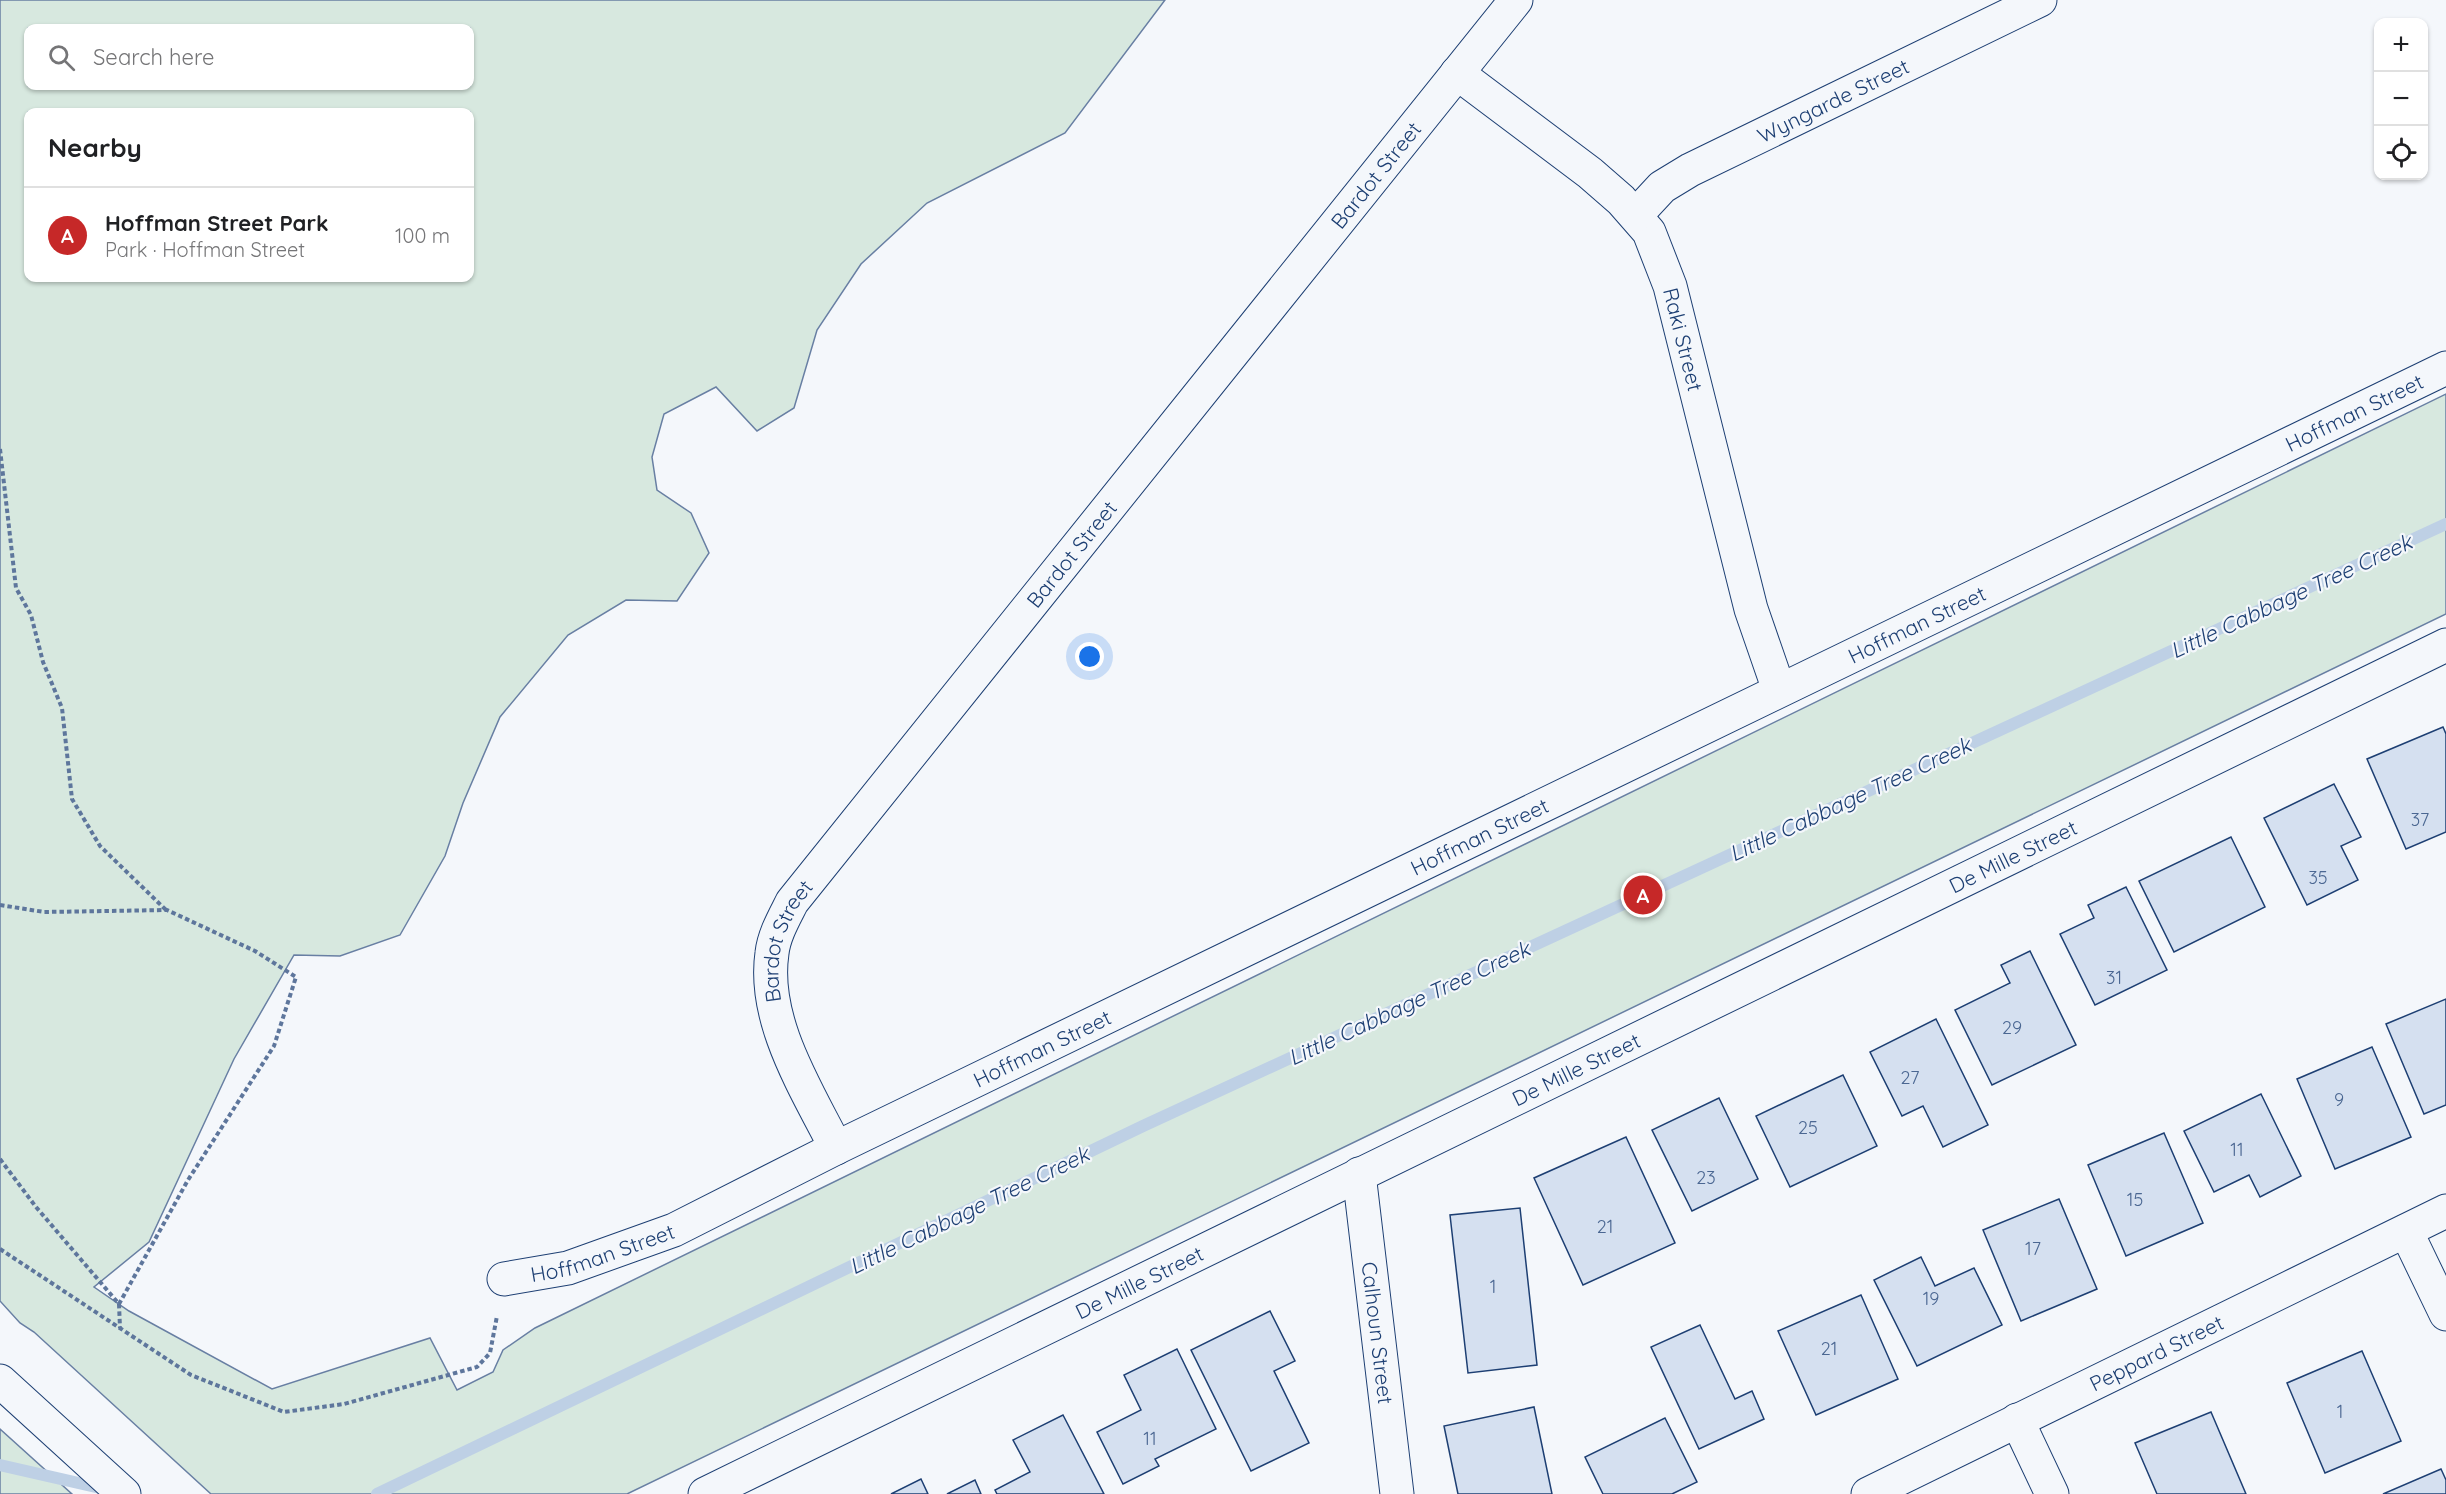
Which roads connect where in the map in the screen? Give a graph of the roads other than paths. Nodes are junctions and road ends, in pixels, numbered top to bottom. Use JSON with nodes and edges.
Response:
{"nodes":[{"id":1,"x":1516,"y":0,"type":"edge"},
{"id":2,"x":2040,"y":0,"type":"edge"},
{"id":3,"x":1458,"y":73,"type":"junction"},
{"id":4,"x":1636,"y":215,"type":"junction"},
{"id":5,"x":2446,"y":368,"type":"edge"},
{"id":6,"x":2446,"y":645,"type":"edge"},
{"id":7,"x":1779,"y":690,"type":"junction"},
{"id":8,"x":836,"y":1149,"type":"junction"},
{"id":9,"x":1359,"y":1174,"type":"junction"},
{"id":10,"x":2446,"y":1211,"type":"edge"},
{"id":11,"x":2406,"y":1232,"type":"junction"},
{"id":12,"x":504,"y":1279,"type":"road end"},
{"id":13,"x":2446,"y":1314,"type":"edge"},
{"id":14,"x":0,"y":1381,"type":"edge"},
{"id":15,"x":2017,"y":1420,"type":"junction"},
{"id":16,"x":124,"y":1494,"type":"edge"},
{"id":17,"x":705,"y":1494,"type":"edge"},
{"id":18,"x":1397,"y":1494,"type":"edge"},
{"id":19,"x":1868,"y":1494,"type":"edge"},
{"id":20,"x":2052,"y":1494,"type":"edge"}],
"edges":[{"from":1,"to":3,"type":"street","name":"Bardot Street"},
{"from":2,"to":4,"type":"street","name":"Wyngarde Street"},
{"from":3,"to":4,"type":"street","name":"Raki Street"},
{"from":3,"to":8,"type":"street","name":"Bardot Street"},
{"from":4,"to":7,"type":"street","name":"Raki Street"},
{"from":5,"to":7,"type":"street","name":"Hoffman Street"},
{"from":6,"to":9,"type":"street","name":"De Mille Street"},
{"from":7,"to":8,"type":"street","name":"Hoffman Street"},
{"from":8,"to":12,"type":"street","name":"Hoffman Street"},
{"from":9,"to":17,"type":"street","name":"De Mille Street"},
{"from":9,"to":18,"type":"street","name":"Calhoun Street"},
{"from":10,"to":11,"type":"street","name":"Peppard Street"},
{"from":11,"to":13,"type":"street"},
{"from":11,"to":15,"type":"street","name":"Peppard Street"},
{"from":14,"to":16,"type":"street"},
{"from":15,"to":19,"type":"street","name":"Peppard Street"},
{"from":15,"to":20,"type":"street"}]}
